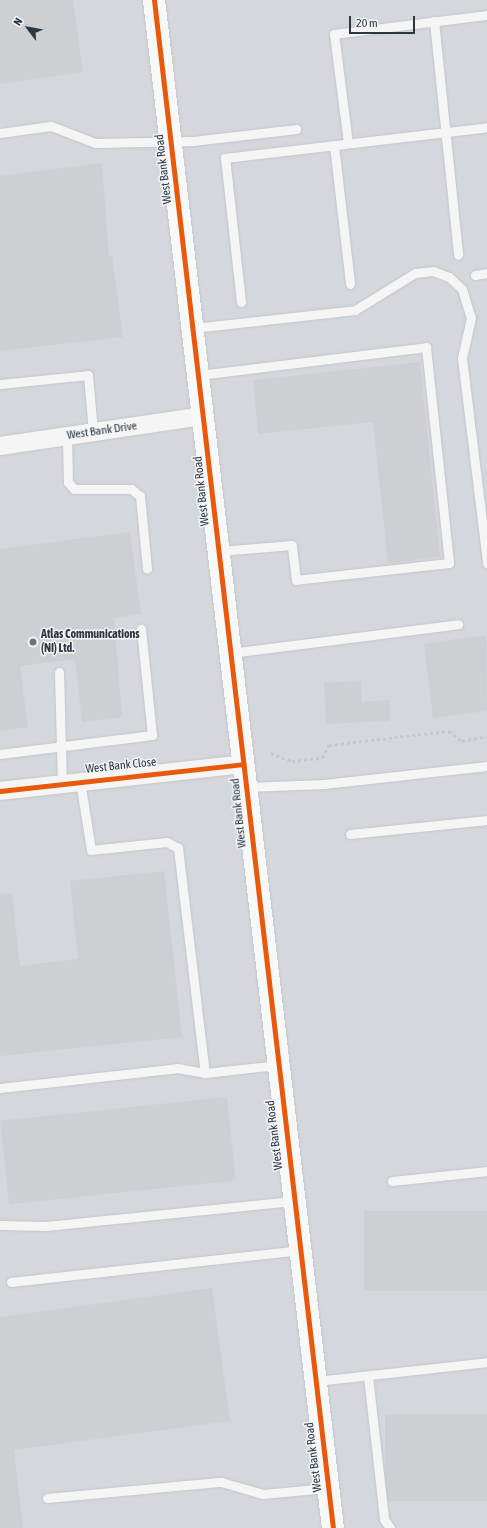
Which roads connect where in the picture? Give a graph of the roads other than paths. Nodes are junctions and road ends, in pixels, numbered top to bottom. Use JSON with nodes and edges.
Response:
{"nodes":[{"id":1,"x":157,"y":0,"type":"edge"},
{"id":2,"x":487,"y":15,"type":"edge"},
{"id":3,"x":434,"y":21,"type":"junction"},
{"id":4,"x":487,"y":127,"type":"edge"},
{"id":5,"x":296,"y":129,"type":"dead end"},
{"id":6,"x":445,"y":132,"type":"junction"},
{"id":7,"x":0,"y":133,"type":"edge"},
{"id":8,"x":171,"y":140,"type":"junction"},
{"id":9,"x":348,"y":143,"type":"junction"},
{"id":10,"x":334,"y":145,"type":"junction"},
{"id":11,"x":458,"y":255,"type":"dead end"},
{"id":12,"x":487,"y":273,"type":"edge"},
{"id":13,"x":475,"y":274,"type":"dead end"},
{"id":14,"x":350,"y":284,"type":"dead end"},
{"id":15,"x":241,"y":302,"type":"dead end"},
{"id":16,"x":193,"y":328,"type":"junction"},
{"id":17,"x":199,"y":375,"type":"junction"},
{"id":18,"x":0,"y":384,"type":"edge"},
{"id":19,"x":204,"y":416,"type":"junction"},
{"id":20,"x":93,"y":432,"type":"junction"},
{"id":21,"x":67,"y":436,"type":"junction"},
{"id":22,"x":0,"y":446,"type":"edge"},
{"id":23,"x":218,"y":551,"type":"junction"},
{"id":24,"x":487,"y":563,"type":"edge"},
{"id":25,"x":147,"y":569,"type":"dead end"},
{"id":26,"x":458,"y":624,"type":"dead end"},
{"id":27,"x":141,"y":629,"type":"dead end"},
{"id":28,"x":230,"y":653,"type":"junction"},
{"id":29,"x":59,"y":672,"type":"dead end"},
{"id":30,"x":60,"y":748,"type":"junction"},
{"id":31,"x":0,"y":754,"type":"edge"},
{"id":32,"x":244,"y":764,"type":"junction"},
{"id":33,"x":485,"y":764,"type":"edge"},
{"id":34,"x":71,"y":782,"type":"junction"},
{"id":35,"x":246,"y":787,"type":"junction"},
{"id":36,"x":0,"y":791,"type":"edge"},
{"id":37,"x":487,"y":820,"type":"edge"},
{"id":38,"x":350,"y":834,"type":"dead end"},
{"id":39,"x":277,"y":1065,"type":"junction"},
{"id":40,"x":205,"y":1073,"type":"junction"},
{"id":41,"x":0,"y":1088,"type":"edge"},
{"id":42,"x":487,"y":1171,"type":"edge"},
{"id":43,"x":392,"y":1181,"type":"dead end"},
{"id":44,"x":293,"y":1201,"type":"junction"},
{"id":45,"x":0,"y":1225,"type":"edge"},
{"id":46,"x":299,"y":1250,"type":"junction"},
{"id":47,"x":11,"y":1282,"type":"dead end"},
{"id":48,"x":487,"y":1362,"type":"edge"},
{"id":49,"x":368,"y":1376,"type":"junction"},
{"id":50,"x":315,"y":1381,"type":"junction"},
{"id":51,"x":327,"y":1488,"type":"junction"},
{"id":52,"x":46,"y":1498,"type":"dead end"},
{"id":53,"x":333,"y":1528,"type":"edge"},
{"id":54,"x":390,"y":1528,"type":"edge"}],
"edges":[{"from":1,"to":8,"type":"street","name":"West Bank Road"},
{"from":2,"to":3,"type":"lane"},
{"from":3,"to":6,"type":"lane"},
{"from":3,"to":9,"type":"lane"},
{"from":4,"to":6,"type":"lane"},
{"from":5,"to":8,"type":"lane"},
{"from":6,"to":9,"type":"lane"},
{"from":6,"to":11,"type":"lane"},
{"from":7,"to":8,"type":"lane"},
{"from":8,"to":16,"type":"street","name":"West Bank Road"},
{"from":9,"to":10,"type":"lane"},
{"from":10,"to":14,"type":"lane"},
{"from":10,"to":15,"type":"lane"},
{"from":12,"to":13,"type":"lane"},
{"from":16,"to":17,"type":"street","name":"West Bank Road"},
{"from":16,"to":24,"type":"lane"},
{"from":17,"to":19,"type":"street","name":"West Bank Road"},
{"from":17,"to":23,"type":"lane"},
{"from":18,"to":20,"type":"lane"},
{"from":19,"to":20,"type":"street","name":"West Bank Drive"},
{"from":19,"to":23,"type":"street","name":"West Bank Road"},
{"from":20,"to":21,"type":"street","name":"West Bank Drive"},
{"from":21,"to":22,"type":"street","name":"West Bank Drive"},
{"from":21,"to":25,"type":"lane"},
{"from":23,"to":28,"type":"street","name":"West Bank Road"},
{"from":26,"to":28,"type":"lane"},
{"from":27,"to":30,"type":"lane"},
{"from":28,"to":32,"type":"street","name":"West Bank Road"},
{"from":29,"to":30,"type":"lane"},
{"from":30,"to":31,"type":"lane"},
{"from":30,"to":34,"type":"lane"},
{"from":32,"to":34,"type":"street","name":"West Bank Close"},
{"from":32,"to":35,"type":"street","name":"West Bank Road"},
{"from":33,"to":35,"type":"lane"},
{"from":34,"to":36,"type":"street","name":"West Bank Close"},
{"from":34,"to":40,"type":"lane"},
{"from":35,"to":39,"type":"street","name":"West Bank Road"},
{"from":37,"to":38,"type":"lane"},
{"from":39,"to":40,"type":"lane"},
{"from":39,"to":44,"type":"street","name":"West Bank Road"},
{"from":40,"to":41,"type":"lane"},
{"from":42,"to":43,"type":"lane"},
{"from":44,"to":45,"type":"lane"},
{"from":44,"to":46,"type":"street","name":"West Bank Road"},
{"from":46,"to":47,"type":"lane"},
{"from":46,"to":50,"type":"street","name":"West Bank Road"},
{"from":48,"to":49,"type":"lane"},
{"from":49,"to":50,"type":"lane"},
{"from":49,"to":54,"type":"lane"},
{"from":50,"to":51,"type":"street","name":"West Bank Road"},
{"from":51,"to":52,"type":"lane"},
{"from":51,"to":53,"type":"street","name":"West Bank Road"}]}
